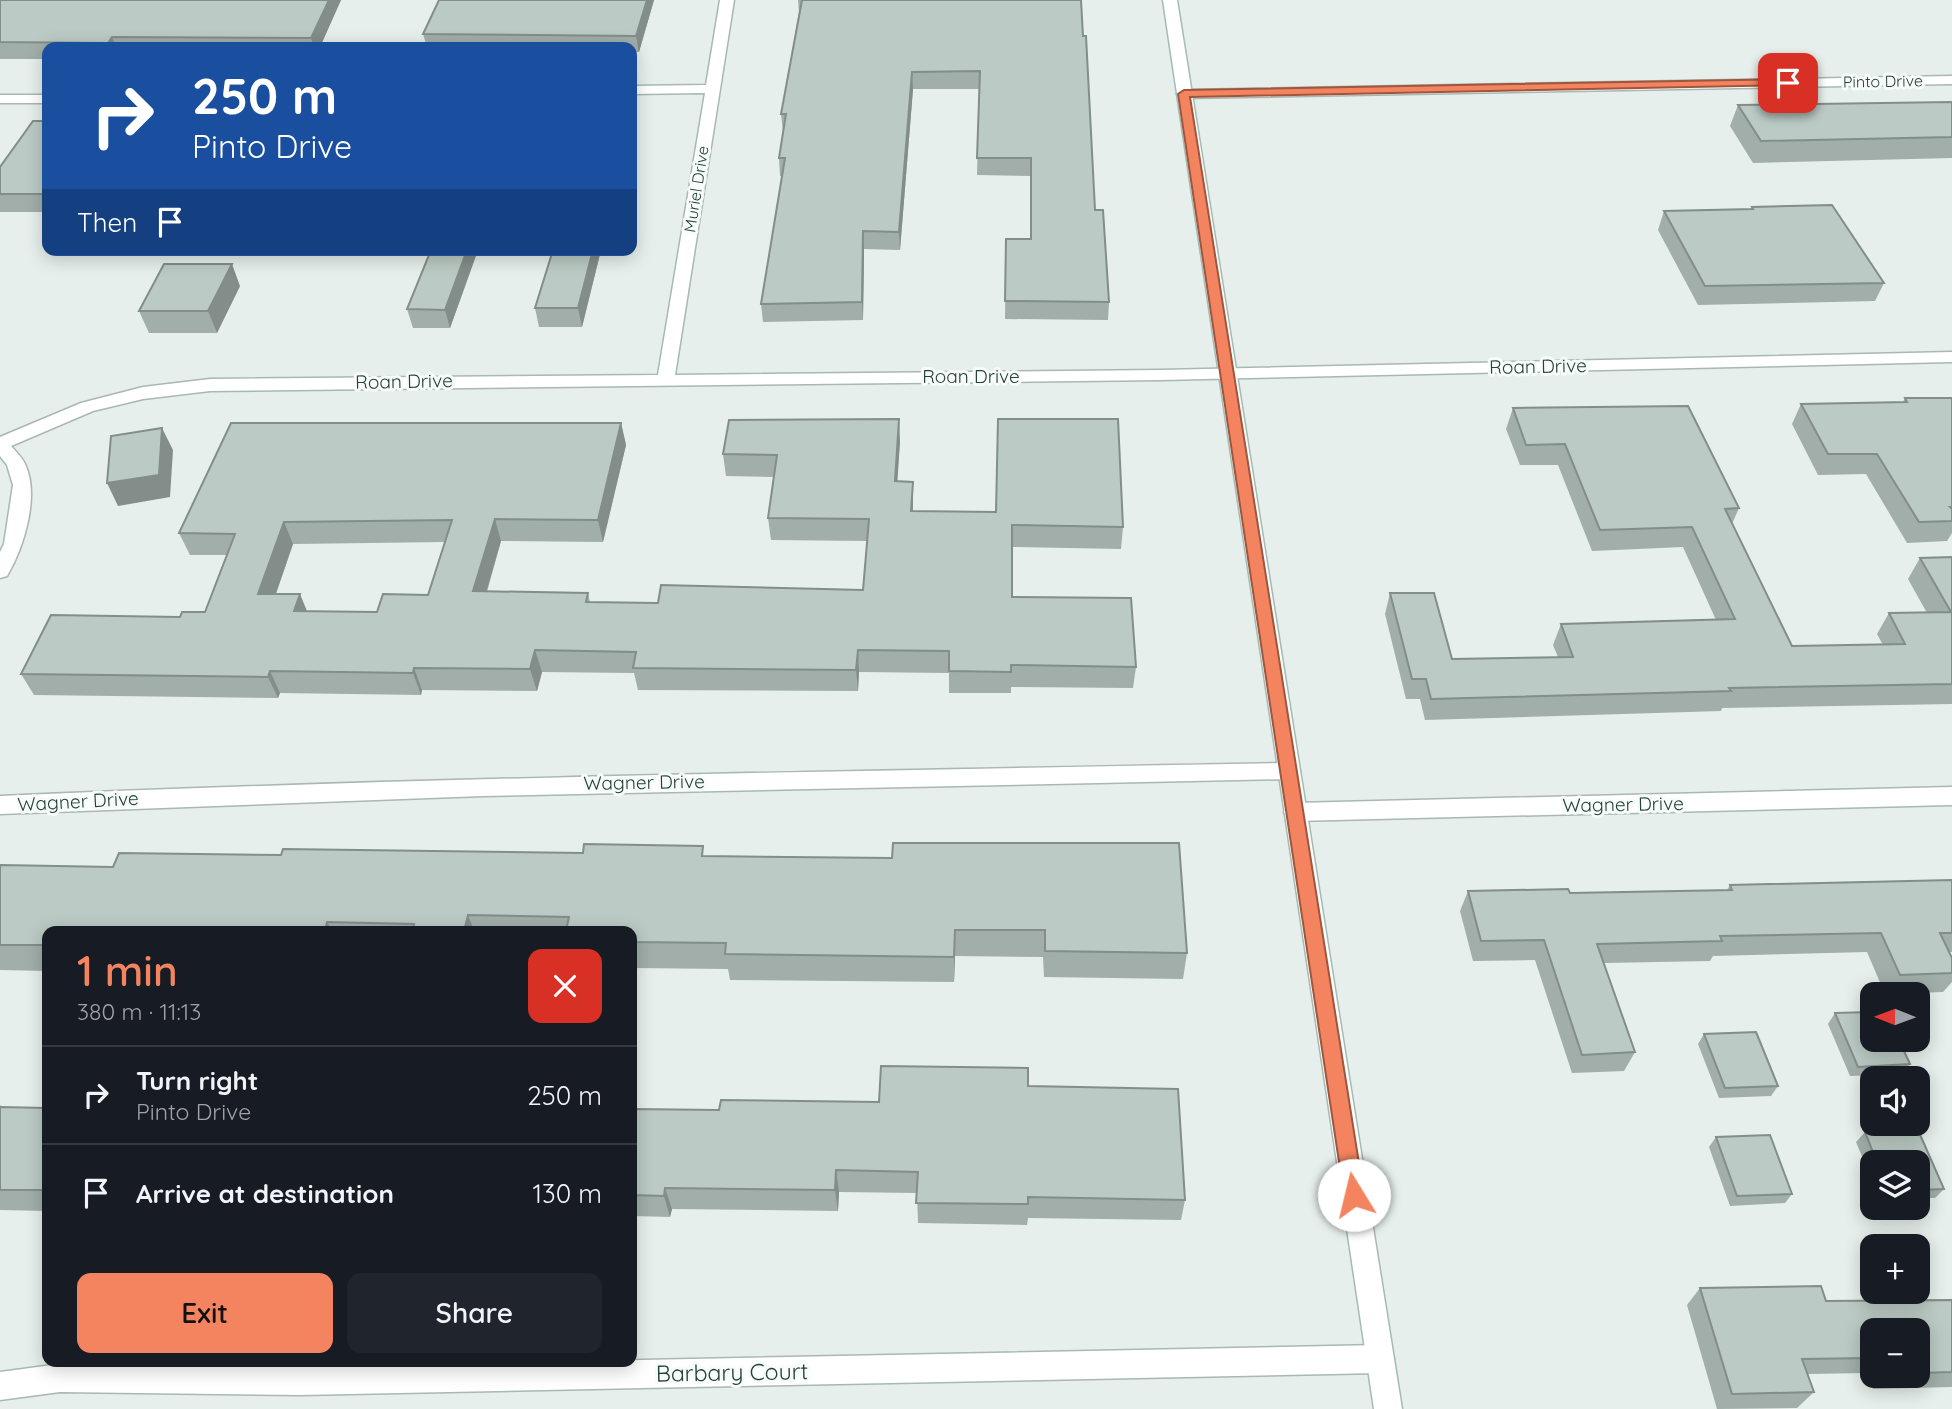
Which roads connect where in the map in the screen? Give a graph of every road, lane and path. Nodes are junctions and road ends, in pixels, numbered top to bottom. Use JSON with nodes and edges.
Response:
{"nodes":[{"id":1,"x":727,"y":0,"type":"edge"},
{"id":2,"x":1170,"y":0,"type":"edge"},
{"id":3,"x":1952,"y":80,"type":"edge"},
{"id":4,"x":712,"y":89,"type":"junction"},
{"id":5,"x":637,"y":90,"type":"edge"},
{"id":6,"x":1184,"y":94,"type":"junction"},
{"id":7,"x":0,"y":99,"type":"edge"},
{"id":8,"x":42,"y":99,"type":"edge"},
{"id":9,"x":1952,"y":357,"type":"edge"},
{"id":10,"x":1228,"y":373,"type":"junction"},
{"id":11,"x":666,"y":378,"type":"junction"},
{"id":12,"x":0,"y":444,"type":"edge"},
{"id":13,"x":0,"y":571,"type":"edge"},
{"id":14,"x":1289,"y":771,"type":"junction"},
{"id":15,"x":1952,"y":796,"type":"edge"},
{"id":16,"x":0,"y":805,"type":"edge"},
{"id":17,"x":1295,"y":812,"type":"junction"},
{"id":18,"x":1380,"y":1359,"type":"junction"},
{"id":19,"x":0,"y":1386,"type":"edge"},
{"id":20,"x":1388,"y":1409,"type":"edge"}],
"edges":[{"from":1,"to":4,"type":"street","name":"Muriel Drive"},
{"from":2,"to":6,"type":"street"},
{"from":3,"to":6,"type":"street","name":"Pinto Drive"},
{"from":4,"to":5,"type":"street"},
{"from":4,"to":11,"type":"street","name":"Muriel Drive"},
{"from":6,"to":10,"type":"street"},
{"from":7,"to":8,"type":"street"},
{"from":9,"to":10,"type":"street","name":"Roan Drive"},
{"from":10,"to":11,"type":"street","name":"Roan Drive"},
{"from":10,"to":14,"type":"street"},
{"from":11,"to":12,"type":"street","name":"Roan Drive"},
{"from":12,"to":13,"type":"street"},
{"from":14,"to":16,"type":"street","name":"Wagner Drive"},
{"from":14,"to":17,"type":"street"},
{"from":15,"to":17,"type":"street","name":"Wagner Drive"},
{"from":17,"to":18,"type":"street"},
{"from":18,"to":19,"type":"street","name":"Barbary Court"},
{"from":18,"to":20,"type":"street"}]}
